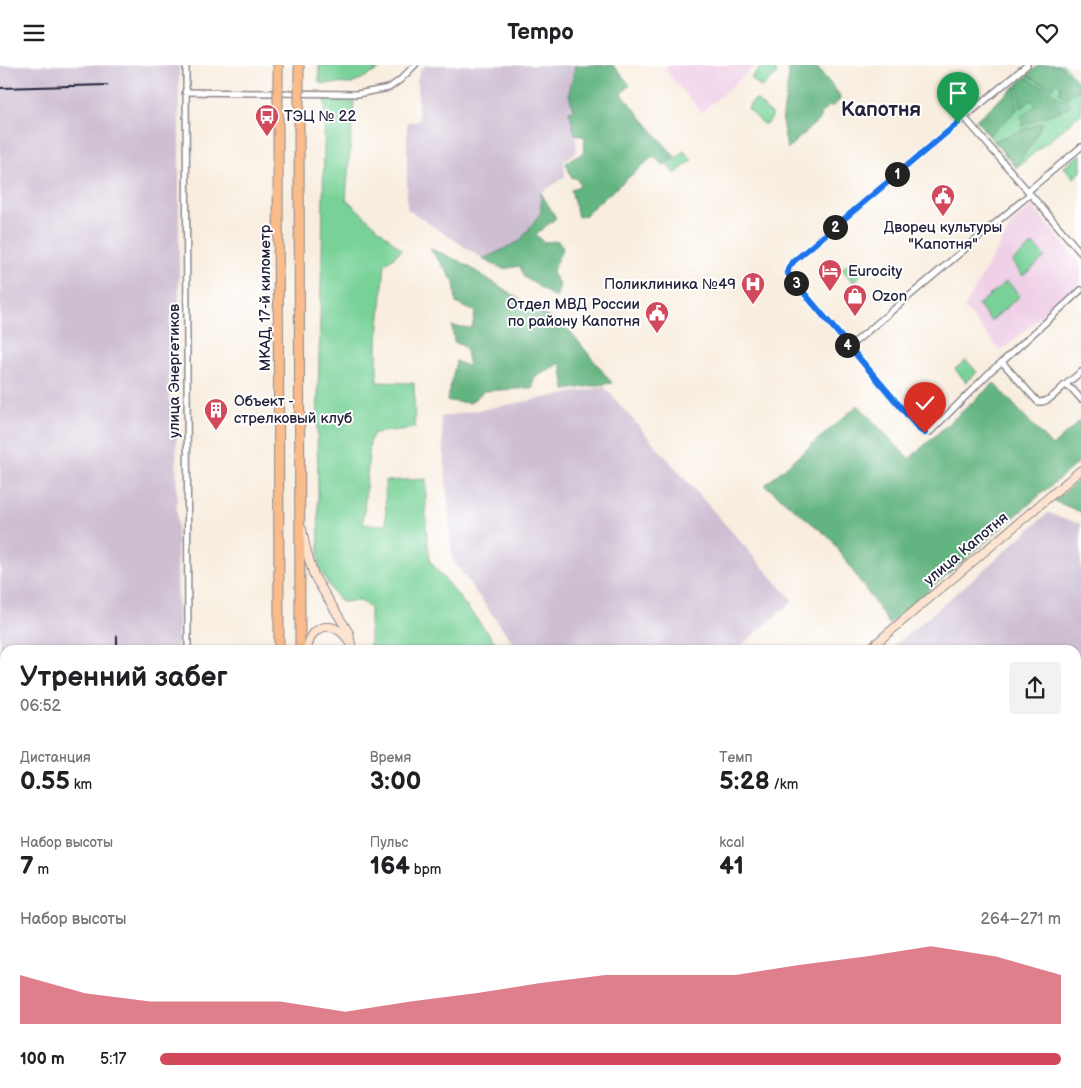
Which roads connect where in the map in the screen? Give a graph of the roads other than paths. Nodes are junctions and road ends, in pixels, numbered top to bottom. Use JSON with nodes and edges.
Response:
{"nodes":[{"id":1,"x":186,"y":65,"type":"edge"},
{"id":2,"x":278,"y":65,"type":"edge"},
{"id":3,"x":299,"y":65,"type":"edge"},
{"id":4,"x":415,"y":65,"type":"edge"},
{"id":5,"x":1027,"y":65,"type":"edge"},
{"id":6,"x":185,"y":92,"type":"junction"},
{"id":7,"x":965,"y":118,"type":"junction"},
{"id":8,"x":1081,"y":147,"type":"edge"},
{"id":9,"x":1029,"y":192,"type":"junction"},
{"id":10,"x":1081,"y":253,"type":"edge"},
{"id":11,"x":1081,"y":290,"type":"edge"},
{"id":12,"x":848,"y":347,"type":"junction"},
{"id":13,"x":1002,"y":363,"type":"junction"},
{"id":14,"x":1081,"y":372,"type":"edge"},
{"id":15,"x":1065,"y":385,"type":"junction"},
{"id":16,"x":1081,"y":399,"type":"edge"},
{"id":17,"x":1081,"y":470,"type":"edge"},
{"id":18,"x":300,"y":517,"type":"junction"},
{"id":19,"x":188,"y":645,"type":"edge"},
{"id":20,"x":280,"y":645,"type":"edge"},
{"id":21,"x":300,"y":645,"type":"edge"},
{"id":22,"x":308,"y":645,"type":"edge"},
{"id":23,"x":350,"y":645,"type":"edge"},
{"id":24,"x":351,"y":645,"type":"edge"},
{"id":25,"x":874,"y":645,"type":"edge"}],
"edges":[{"from":1,"to":6,"type":"street","name":"улица Энергетиков"},
{"from":2,"to":20,"type":"highway","name":"МКАД, 17-й километр","bridge":true},
{"from":3,"to":18,"type":"highway","bridge":true},
{"from":4,"to":6,"type":"street"},
{"from":5,"to":7,"type":"street"},
{"from":6,"to":19,"type":"street","name":"улица Энергетиков"},
{"from":7,"to":9,"type":"street"},
{"from":7,"to":12,"type":"street"},
{"from":8,"to":9,"type":"street"},
{"from":9,"to":10,"type":"street"},
{"from":9,"to":12,"type":"street"},
{"from":11,"to":13,"type":"street"},
{"from":12,"to":13,"type":"street"},
{"from":13,"to":15,"type":"street"},
{"from":14,"to":15,"type":"street"},
{"from":15,"to":16,"type":"street"},
{"from":17,"to":25,"type":"main road","name":"улица Капотня"},
{"from":18,"to":21,"type":"highway"},
{"from":18,"to":24,"type":"main road"},
{"from":22,"to":23,"type":"main road"}]}
